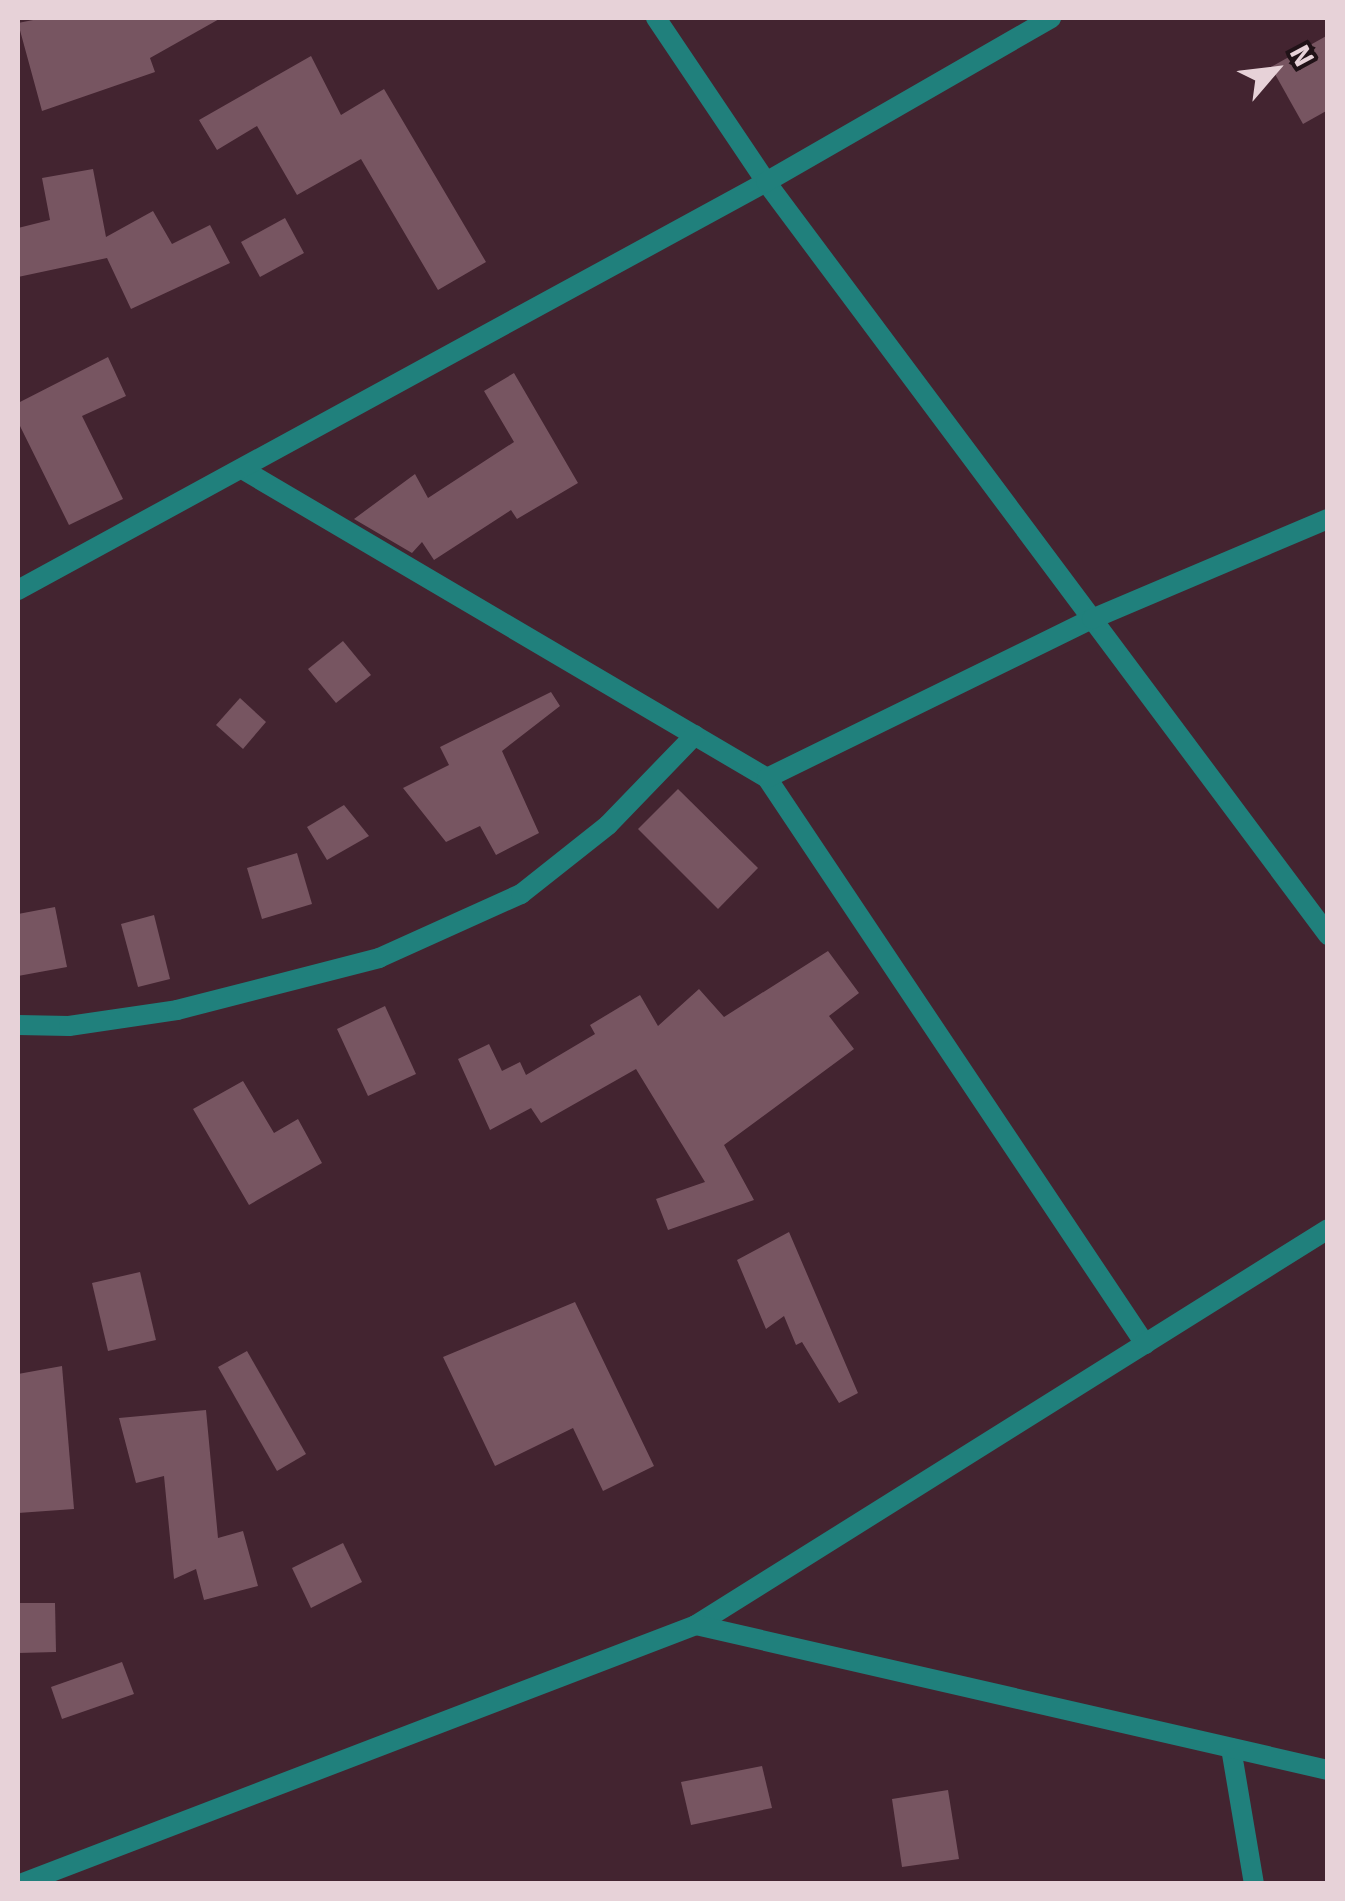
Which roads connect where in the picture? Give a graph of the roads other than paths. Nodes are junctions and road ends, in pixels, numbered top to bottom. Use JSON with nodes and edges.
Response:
{"nodes":[{"id":1,"x":656,"y":18,"type":"edge"},
{"id":2,"x":1052,"y":18,"type":"edge"},
{"id":3,"x":766,"y":182,"type":"junction"},
{"id":4,"x":242,"y":469,"type":"junction"},
{"id":5,"x":1328,"y":519,"type":"edge"},
{"id":6,"x":18,"y":590,"type":"edge"},
{"id":7,"x":1092,"y":619,"type":"junction"},
{"id":8,"x":695,"y":735,"type":"junction"},
{"id":9,"x":767,"y":778,"type":"junction"},
{"id":10,"x":1328,"y":935,"type":"edge"},
{"id":11,"x":18,"y":1025,"type":"edge"},
{"id":12,"x":1328,"y":1229,"type":"edge"},
{"id":13,"x":1145,"y":1344,"type":"junction"},
{"id":14,"x":696,"y":1625,"type":"junction"},
{"id":15,"x":1231,"y":1748,"type":"junction"},
{"id":16,"x":1328,"y":1770,"type":"edge"},
{"id":17,"x":20,"y":1884,"type":"edge"},
{"id":18,"x":1254,"y":1884,"type":"edge"}],
"edges":[{"from":1,"to":3,"type":"street"},
{"from":2,"to":3,"type":"street"},
{"from":3,"to":4,"type":"street"},
{"from":3,"to":7,"type":"street"},
{"from":4,"to":6,"type":"street"},
{"from":4,"to":8,"type":"street"},
{"from":5,"to":7,"type":"street"},
{"from":7,"to":9,"type":"street"},
{"from":7,"to":10,"type":"street"},
{"from":8,"to":9,"type":"street"},
{"from":8,"to":11,"type":"street"},
{"from":9,"to":13,"type":"street"},
{"from":12,"to":13,"type":"street"},
{"from":13,"to":14,"type":"street"},
{"from":14,"to":15,"type":"street"},
{"from":14,"to":17,"type":"street"},
{"from":15,"to":16,"type":"street"},
{"from":15,"to":18,"type":"street"}]}
